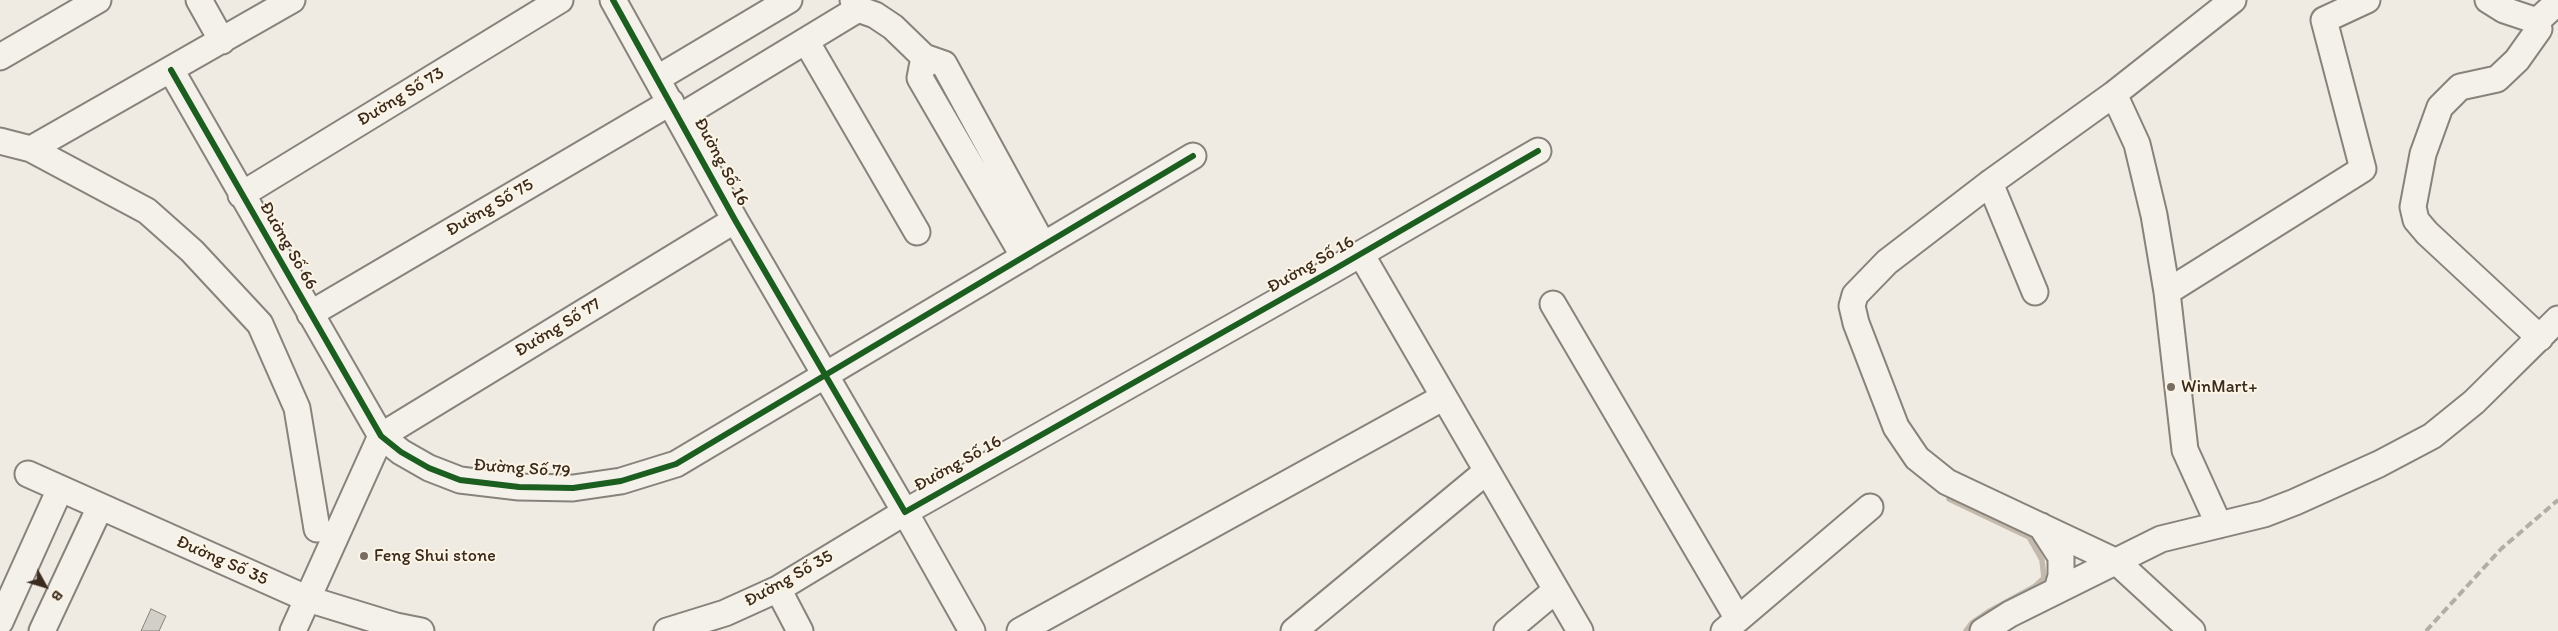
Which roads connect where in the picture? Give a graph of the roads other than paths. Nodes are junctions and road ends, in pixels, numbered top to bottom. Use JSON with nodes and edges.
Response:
{"nodes":[{"id":1,"x":98,"y":0,"type":"edge"},
{"id":2,"x":199,"y":0,"type":"edge"},
{"id":3,"x":560,"y":0,"type":"edge"},
{"id":4,"x":613,"y":0,"type":"edge"},
{"id":5,"x":2233,"y":0,"type":"edge"},
{"id":6,"x":2367,"y":0,"type":"edge"},
{"id":7,"x":2488,"y":0,"type":"edge"},
{"id":8,"x":786,"y":1,"type":"edge"},
{"id":9,"x":2558,"y":2,"type":"edge"},
{"id":10,"x":279,"y":3,"type":"edge"},
{"id":11,"x":856,"y":5,"type":"edge"},
{"id":12,"x":2537,"y":21,"type":"junction"},
{"id":13,"x":806,"y":40,"type":"junction"},
{"id":14,"x":222,"y":41,"type":"junction"},
{"id":15,"x":0,"y":57,"type":"edge"},
{"id":16,"x":171,"y":70,"type":"junction"},
{"id":17,"x":658,"y":78,"type":"junction"},
{"id":18,"x":2114,"y":94,"type":"junction"},
{"id":19,"x":676,"y":109,"type":"junction"},
{"id":20,"x":0,"y":141,"type":"edge"},
{"id":21,"x":31,"y":149,"type":"junction"},
{"id":22,"x":1538,"y":151,"type":"dead end"},
{"id":23,"x":1192,"y":156,"type":"dead end"},
{"id":24,"x":1990,"y":183,"type":"junction"},
{"id":25,"x":242,"y":195,"type":"junction"},
{"id":26,"x":736,"y":220,"type":"junction"},
{"id":27,"x":917,"y":232,"type":"dead end"},
{"id":28,"x":1034,"y":251,"type":"junction"},
{"id":29,"x":1361,"y":254,"type":"junction"},
{"id":30,"x":2036,"y":292,"type":"dead end"},
{"id":31,"x":2167,"y":292,"type":"junction"},
{"id":32,"x":1553,"y":304,"type":"dead end"},
{"id":33,"x":310,"y":314,"type":"junction"},
{"id":34,"x":2558,"y":320,"type":"edge"},
{"id":35,"x":2540,"y":338,"type":"junction"},
{"id":36,"x":825,"y":375,"type":"junction"},
{"id":37,"x":1444,"y":397,"type":"junction"},
{"id":38,"x":381,"y":436,"type":"junction"},
{"id":39,"x":1487,"y":471,"type":"junction"},
{"id":40,"x":28,"y":474,"type":"dead end"},
{"id":41,"x":60,"y":489,"type":"junction"},
{"id":42,"x":100,"y":507,"type":"junction"},
{"id":43,"x":1870,"y":507,"type":"dead end"},
{"id":44,"x":905,"y":512,"type":"junction"},
{"id":45,"x":2041,"y":526,"type":"junction"},
{"id":46,"x":2219,"y":526,"type":"junction"},
{"id":47,"x":317,"y":529,"type":"dead end"},
{"id":48,"x":2117,"y":562,"type":"junction"},
{"id":49,"x":778,"y":590,"type":"junction"},
{"id":50,"x":1556,"y":590,"type":"junction"},
{"id":51,"x":2057,"y":590,"type":"junction"},
{"id":52,"x":308,"y":599,"type":"junction"},
{"id":53,"x":0,"y":622,"type":"edge"},
{"id":54,"x":1731,"y":625,"type":"edge"},
{"id":55,"x":42,"y":631,"type":"edge"},
{"id":56,"x":293,"y":631,"type":"edge"},
{"id":57,"x":421,"y":631,"type":"edge"},
{"id":58,"x":667,"y":631,"type":"edge"},
{"id":59,"x":800,"y":631,"type":"edge"},
{"id":60,"x":972,"y":631,"type":"edge"},
{"id":61,"x":1020,"y":631,"type":"edge"},
{"id":62,"x":1294,"y":631,"type":"edge"},
{"id":63,"x":1507,"y":631,"type":"edge"},
{"id":64,"x":1580,"y":631,"type":"edge"},
{"id":65,"x":1983,"y":631,"type":"edge"},
{"id":66,"x":2192,"y":631,"type":"edge"}],
"edges":[{"from":1,"to":15,"type":"street"},
{"from":2,"to":14,"type":"street"},
{"from":3,"to":25,"type":"street","name":"Đường Số 73"},
{"from":4,"to":17,"type":"street","name":"Đường Số 16"},
{"from":5,"to":18,"type":"street"},
{"from":6,"to":31,"type":"street"},
{"from":7,"to":12,"type":"street"},
{"from":8,"to":17,"type":"street"},
{"from":9,"to":12,"type":"street"},
{"from":10,"to":14,"type":"street"},
{"from":11,"to":13,"type":"street","name":"Đường Số 75"},
{"from":11,"to":28,"type":"street"},
{"from":12,"to":35,"type":"street"},
{"from":13,"to":19,"type":"street","name":"Đường Số 75"},
{"from":13,"to":27,"type":"street"},
{"from":14,"to":16,"type":"street"},
{"from":16,"to":21,"type":"street"},
{"from":16,"to":25,"type":"street","name":"Đường Số 66"},
{"from":17,"to":19,"type":"street","name":"Đường Số 16"},
{"from":18,"to":24,"type":"street"},
{"from":18,"to":31,"type":"street"},
{"from":19,"to":26,"type":"street","name":"Đường Số 16"},
{"from":19,"to":33,"type":"street","name":"Đường Số 75"},
{"from":20,"to":21,"type":"street"},
{"from":21,"to":47,"type":"street"},
{"from":22,"to":29,"type":"street","name":"Đường Số 16"},
{"from":23,"to":28,"type":"street","name":"Đường Số 79"},
{"from":24,"to":30,"type":"street"},
{"from":24,"to":45,"type":"street"},
{"from":25,"to":33,"type":"street","name":"Đường Số 66"},
{"from":26,"to":36,"type":"street","name":"Đường Số 16"},
{"from":26,"to":38,"type":"street","name":"Đường Số 77"},
{"from":28,"to":36,"type":"street","name":"Đường Số 79"},
{"from":29,"to":37,"type":"street"},
{"from":29,"to":44,"type":"street","name":"Đường Số 16"},
{"from":31,"to":46,"type":"street"},
{"from":32,"to":54,"type":"street"},
{"from":33,"to":38,"type":"street","name":"Đường Số 66"},
{"from":34,"to":35,"type":"street"},
{"from":35,"to":46,"type":"street"},
{"from":36,"to":38,"type":"street","name":"Đường Số 79"},
{"from":36,"to":44,"type":"street","name":"Đường Số 16"},
{"from":37,"to":39,"type":"street"},
{"from":37,"to":61,"type":"street"},
{"from":38,"to":52,"type":"street"},
{"from":39,"to":50,"type":"street"},
{"from":39,"to":62,"type":"street"},
{"from":40,"to":41,"type":"street","name":"Đường Số 35"},
{"from":41,"to":42,"type":"street","name":"Đường Số 35"},
{"from":41,"to":53,"type":"street"},
{"from":42,"to":52,"type":"street","name":"Đường Số 35"},
{"from":42,"to":55,"type":"street"},
{"from":43,"to":54,"type":"street"},
{"from":44,"to":49,"type":"street","name":"Đường Số 35"},
{"from":44,"to":60,"type":"street"},
{"from":45,"to":48,"type":"street"},
{"from":45,"to":51,"type":"street"},
{"from":46,"to":48,"type":"street"},
{"from":48,"to":51,"type":"street"},
{"from":48,"to":66,"type":"street"},
{"from":49,"to":58,"type":"street","name":"Đường Số 35"},
{"from":49,"to":59,"type":"street"},
{"from":50,"to":63,"type":"street"},
{"from":50,"to":64,"type":"street"},
{"from":51,"to":65,"type":"street"},
{"from":52,"to":56,"type":"street"},
{"from":52,"to":57,"type":"street","name":"Đường Số 35"}]}
